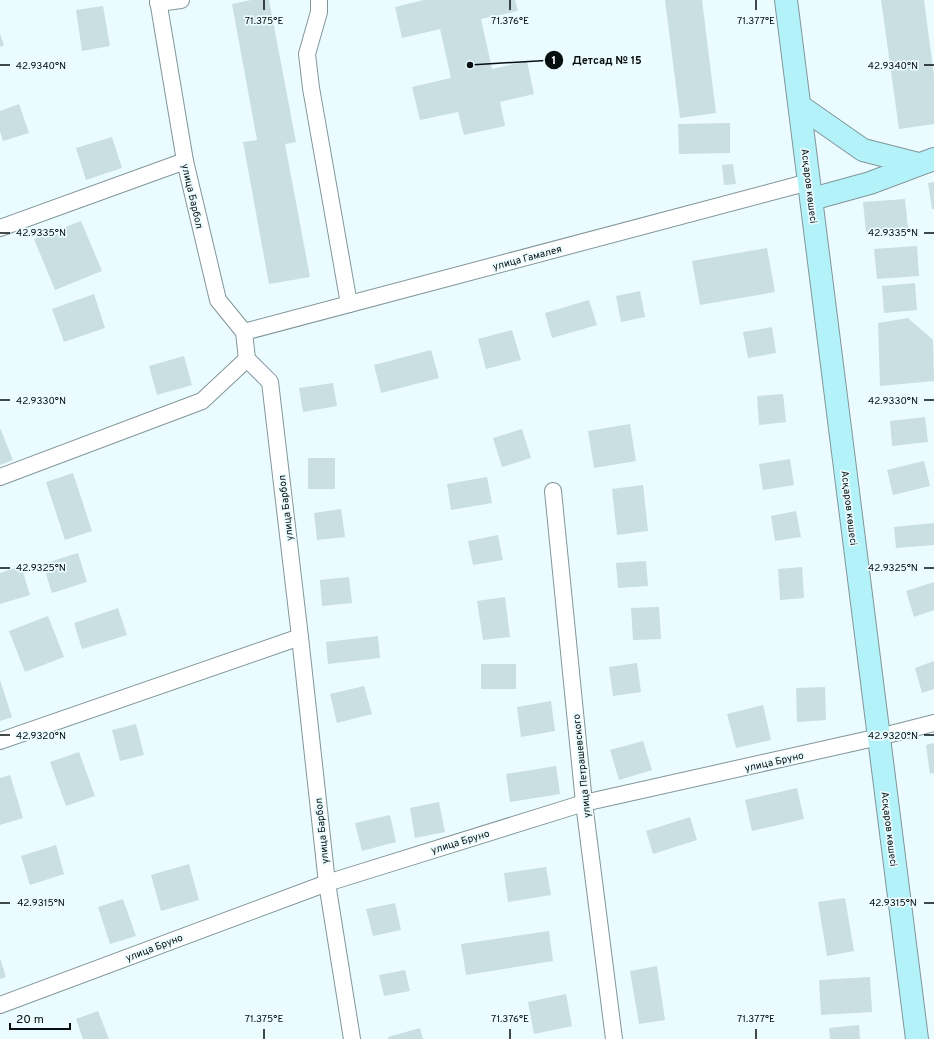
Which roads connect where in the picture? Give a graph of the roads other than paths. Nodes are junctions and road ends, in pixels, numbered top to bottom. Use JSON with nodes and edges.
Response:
{"nodes":[{"id":1,"x":181,"y":0,"type":"edge"},
{"id":2,"x":319,"y":0,"type":"edge"},
{"id":3,"x":786,"y":0,"type":"edge"},
{"id":4,"x":158,"y":2,"type":"edge"},
{"id":5,"x":800,"y":106,"type":"junction"},
{"id":6,"x":185,"y":161,"type":"junction"},
{"id":7,"x":926,"y":161,"type":"edge"},
{"id":8,"x":811,"y":190,"type":"junction"},
{"id":9,"x":0,"y":228,"type":"edge"},
{"id":10,"x":350,"y":304,"type":"junction"},
{"id":11,"x":244,"y":332,"type":"junction"},
{"id":12,"x":247,"y":359,"type":"junction"},
{"id":13,"x":0,"y":477,"type":"edge"},
{"id":14,"x":553,"y":491,"type":"dead end"},
{"id":15,"x":300,"y":637,"type":"junction"},
{"id":16,"x":934,"y":723,"type":"edge"},
{"id":17,"x":879,"y":737,"type":"junction"},
{"id":18,"x":0,"y":742,"type":"edge"},
{"id":19,"x":584,"y":803,"type":"junction"},
{"id":20,"x":327,"y":883,"type":"junction"},
{"id":21,"x":0,"y":1005,"type":"edge"},
{"id":22,"x":352,"y":1039,"type":"edge"},
{"id":23,"x":614,"y":1039,"type":"edge"},
{"id":24,"x":917,"y":1039,"type":"edge"}],
"edges":[{"from":1,"to":4,"type":"street"},
{"from":2,"to":10,"type":"street"},
{"from":3,"to":5,"type":"main road","name":"Асқаров көшесі"},
{"from":4,"to":6,"type":"street","name":"улица Барбол"},
{"from":5,"to":7,"type":"main road"},
{"from":5,"to":8,"type":"main road","name":"Асқаров көшесі"},
{"from":6,"to":9,"type":"street"},
{"from":6,"to":11,"type":"street","name":"улица Барбол"},
{"from":7,"to":8,"type":"main road"},
{"from":8,"to":10,"type":"street","name":"улица Гамалея"},
{"from":8,"to":17,"type":"main road","name":"Асқаров көшесі"},
{"from":10,"to":11,"type":"street","name":"улица Гамалея"},
{"from":11,"to":12,"type":"street"},
{"from":12,"to":13,"type":"street"},
{"from":12,"to":15,"type":"street","name":"улица Барбол"},
{"from":14,"to":19,"type":"street","name":"улица Петрашевского"},
{"from":15,"to":18,"type":"street"},
{"from":15,"to":20,"type":"street","name":"улица Барбол"},
{"from":16,"to":17,"type":"street","name":"улица Бруно"},
{"from":17,"to":19,"type":"street","name":"улица Бруно"},
{"from":17,"to":24,"type":"main road","name":"Асқаров көшесі"},
{"from":19,"to":20,"type":"street","name":"улица Бруно"},
{"from":19,"to":23,"type":"street","name":"улица Петрашевского"},
{"from":20,"to":21,"type":"street","name":"улица Бруно"},
{"from":20,"to":22,"type":"street","name":"улица Барбол"}]}
